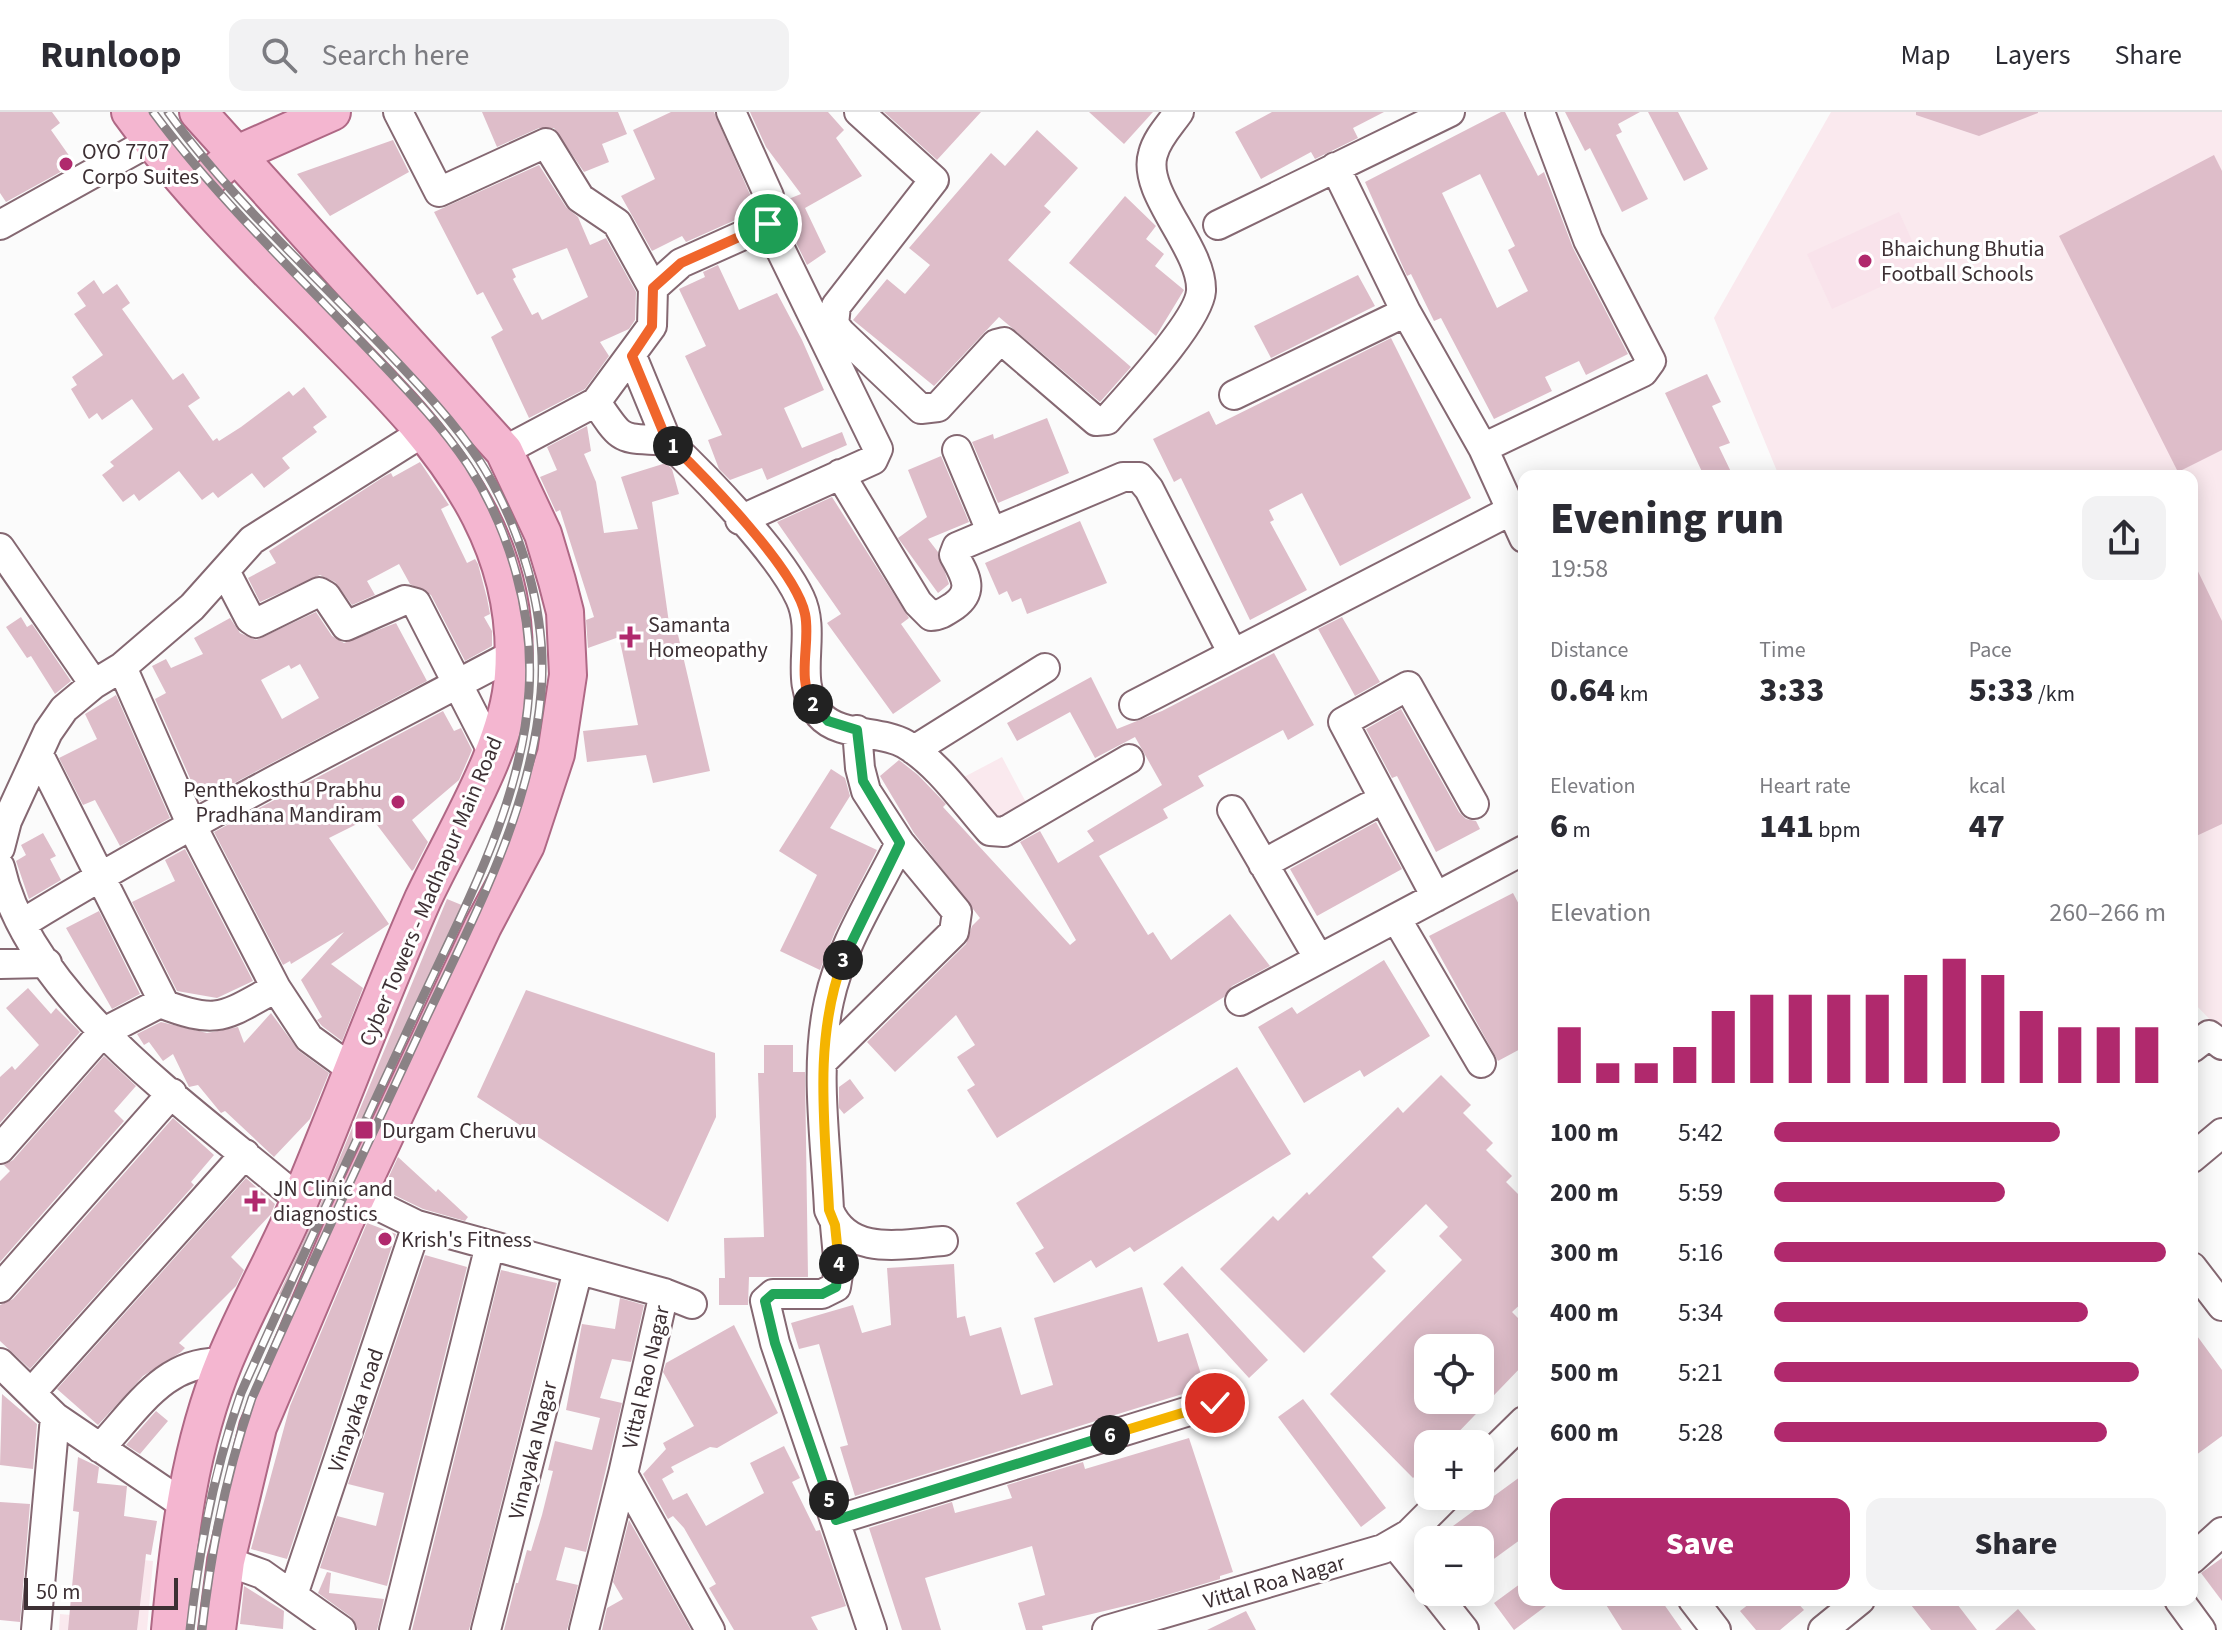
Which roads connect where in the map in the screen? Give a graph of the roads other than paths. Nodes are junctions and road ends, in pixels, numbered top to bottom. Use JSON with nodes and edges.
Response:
{"nodes":[{"id":1,"x":130,"y":112,"type":"edge"},
{"id":2,"x":276,"y":112,"type":"edge"},
{"id":3,"x":332,"y":112,"type":"edge"},
{"id":4,"x":398,"y":112,"type":"edge"},
{"id":5,"x":731,"y":112,"type":"edge"},
{"id":6,"x":859,"y":112,"type":"edge"},
{"id":7,"x":1179,"y":112,"type":"edge"},
{"id":8,"x":1450,"y":112,"type":"edge"},
{"id":9,"x":1540,"y":112,"type":"edge"},
{"id":10,"x":217,"y":135,"type":"edge"},
{"id":11,"x":151,"y":141,"type":"junction"},
{"id":12,"x":1335,"y":167,"type":"junction"},
{"id":13,"x":186,"y":181,"type":"junction"},
{"id":14,"x":768,"y":224,"type":"junction"},
{"id":15,"x":0,"y":225,"type":"edge"},
{"id":16,"x":1218,"y":225,"type":"dead end"},
{"id":17,"x":653,"y":288,"type":"junction"},
{"id":18,"x":1403,"y":305,"type":"junction"},
{"id":19,"x":1314,"y":341,"type":"dead end"},
{"id":20,"x":632,"y":356,"type":"junction"},
{"id":21,"x":1234,"y":395,"type":"dead end"},
{"id":22,"x":596,"y":402,"type":"junction"},
{"id":23,"x":425,"y":431,"type":"junction"},
{"id":24,"x":667,"y":441,"type":"junction"},
{"id":25,"x":1483,"y":448,"type":"junction"},
{"id":26,"x":504,"y":451,"type":"junction"},
{"id":27,"x":953,"y":452,"type":"dead end"},
{"id":28,"x":840,"y":474,"type":"junction"},
{"id":29,"x":1510,"y":511,"type":"junction"},
{"id":30,"x":740,"y":520,"type":"junction"},
{"id":31,"x":993,"y":525,"type":"junction"},
{"id":32,"x":1518,"y":526,"type":"edge"},
{"id":33,"x":0,"y":548,"type":"edge"},
{"id":34,"x":225,"y":571,"type":"junction"},
{"id":35,"x":1232,"y":652,"type":"junction"},
{"id":36,"x":512,"y":655,"type":"junction"},
{"id":37,"x":122,"y":667,"type":"junction"},
{"id":38,"x":1045,"y":668,"type":"dead end"},
{"id":39,"x":94,"y":684,"type":"junction"},
{"id":40,"x":457,"y":684,"type":"junction"},
{"id":41,"x":1134,"y":705,"type":"dead end"},
{"id":42,"x":857,"y":730,"type":"junction"},
{"id":43,"x":914,"y":750,"type":"junction"},
{"id":44,"x":492,"y":751,"type":"junction"},
{"id":45,"x":39,"y":755,"type":"junction"},
{"id":46,"x":1129,"y":759,"type":"dead end"},
{"id":47,"x":1474,"y":804,"type":"dead end"},
{"id":48,"x":1368,"y":807,"type":"dead end"},
{"id":49,"x":1232,"y":810,"type":"dead end"},
{"id":50,"x":192,"y":826,"type":"junction"},
{"id":51,"x":900,"y":843,"type":"junction"},
{"id":52,"x":0,"y":848,"type":"edge"},
{"id":53,"x":1518,"y":853,"type":"edge"},
{"id":54,"x":1263,"y":864,"type":"junction"},
{"id":55,"x":0,"y":867,"type":"edge"},
{"id":56,"x":99,"y":876,"type":"junction"},
{"id":57,"x":1436,"y":897,"type":"junction"},
{"id":58,"x":1396,"y":918,"type":"junction"},
{"id":59,"x":23,"y":923,"type":"junction"},
{"id":60,"x":1319,"y":959,"type":"junction"},
{"id":61,"x":47,"y":963,"type":"junction"},
{"id":62,"x":0,"y":964,"type":"edge"},
{"id":63,"x":276,"y":988,"type":"junction"},
{"id":64,"x":1240,"y":1001,"type":"dead end"},
{"id":65,"x":165,"y":1005,"type":"junction"},
{"id":66,"x":102,"y":1033,"type":"junction"},
{"id":67,"x":2198,"y":1043,"type":"edge"},
{"id":68,"x":2222,"y":1045,"type":"edge"},
{"id":69,"x":822,"y":1062,"type":"junction"},
{"id":70,"x":1481,"y":1063,"type":"dead end"},
{"id":71,"x":353,"y":1070,"type":"junction"},
{"id":72,"x":172,"y":1093,"type":"junction"},
{"id":73,"x":2222,"y":1133,"type":"edge"},
{"id":74,"x":0,"y":1149,"type":"edge"},
{"id":75,"x":2198,"y":1153,"type":"edge"},
{"id":76,"x":245,"y":1154,"type":"junction"},
{"id":77,"x":358,"y":1196,"type":"junction"},
{"id":78,"x":300,"y":1201,"type":"junction"},
{"id":79,"x":417,"y":1225,"type":"junction"},
{"id":80,"x":835,"y":1225,"type":"junction"},
{"id":81,"x":943,"y":1241,"type":"dead end"},
{"id":82,"x":490,"y":1245,"type":"junction"},
{"id":83,"x":578,"y":1270,"type":"junction"},
{"id":84,"x":2198,"y":1275,"type":"edge"},
{"id":85,"x":0,"y":1288,"type":"edge"},
{"id":86,"x":664,"y":1293,"type":"junction"},
{"id":87,"x":692,"y":1304,"type":"dead end"},
{"id":88,"x":2222,"y":1306,"type":"edge"},
{"id":89,"x":0,"y":1363,"type":"edge"},
{"id":90,"x":224,"y":1363,"type":"junction"},
{"id":91,"x":31,"y":1393,"type":"junction"},
{"id":92,"x":1215,"y":1403,"type":"dead end"},
{"id":93,"x":55,"y":1417,"type":"junction"},
{"id":94,"x":1518,"y":1427,"type":"edge"},
{"id":95,"x":100,"y":1448,"type":"junction"},
{"id":96,"x":1494,"y":1450,"type":"edge"},
{"id":97,"x":623,"y":1474,"type":"junction"},
{"id":98,"x":183,"y":1504,"type":"junction"},
{"id":99,"x":1433,"y":1510,"type":"edge"},
{"id":100,"x":836,"y":1520,"type":"junction"},
{"id":101,"x":2222,"y":1532,"type":"edge"},
{"id":102,"x":1394,"y":1543,"type":"junction"},
{"id":103,"x":2198,"y":1554,"type":"edge"},
{"id":104,"x":226,"y":1561,"type":"junction"},
{"id":105,"x":1414,"y":1568,"type":"edge"},
{"id":106,"x":293,"y":1595,"type":"junction"},
{"id":107,"x":1445,"y":1606,"type":"edge"},
{"id":108,"x":1698,"y":1606,"type":"edge"},
{"id":109,"x":1853,"y":1606,"type":"edge"},
{"id":110,"x":2183,"y":1606,"type":"edge"},
{"id":111,"x":335,"y":1629,"type":"edge"},
{"id":112,"x":36,"y":1630,"type":"edge"},
{"id":113,"x":170,"y":1630,"type":"edge"},
{"id":114,"x":217,"y":1630,"type":"edge"},
{"id":115,"x":394,"y":1630,"type":"edge"},
{"id":116,"x":486,"y":1630,"type":"edge"},
{"id":117,"x":584,"y":1630,"type":"edge"},
{"id":118,"x":710,"y":1630,"type":"edge"},
{"id":119,"x":872,"y":1630,"type":"edge"},
{"id":120,"x":1107,"y":1630,"type":"edge"},
{"id":121,"x":1464,"y":1630,"type":"edge"},
{"id":122,"x":1716,"y":1630,"type":"edge"},
{"id":123,"x":1823,"y":1630,"type":"edge"},
{"id":124,"x":2201,"y":1630,"type":"edge"}],
"edges":[{"from":1,"to":11,"type":"main road","name":"Cyber Towers - Madhapur Main Road"},
{"from":2,"to":10,"type":"main road"},
{"from":3,"to":10,"type":"main road"},
{"from":4,"to":17,"type":"street"},
{"from":5,"to":14,"type":"street"},
{"from":6,"to":7,"type":"street"},
{"from":8,"to":12,"type":"street"},
{"from":9,"to":25,"type":"street"},
{"from":10,"to":13,"type":"main road"},
{"from":10,"to":26,"type":"main road"},
{"from":11,"to":13,"type":"main road","name":"Cyber Towers - Madhapur Main Road"},
{"from":11,"to":15,"type":"street"},
{"from":12,"to":16,"type":"street"},
{"from":12,"to":18,"type":"street"},
{"from":13,"to":23,"type":"main road","name":"Cyber Towers - Madhapur Main Road"},
{"from":14,"to":17,"type":"street"},
{"from":14,"to":28,"type":"street"},
{"from":17,"to":20,"type":"street"},
{"from":18,"to":19,"type":"street"},
{"from":18,"to":21,"type":"street"},
{"from":18,"to":25,"type":"street"},
{"from":20,"to":22,"type":"street"},
{"from":20,"to":24,"type":"street"},
{"from":22,"to":24,"type":"street"},
{"from":22,"to":26,"type":"street"},
{"from":23,"to":34,"type":"street"},
{"from":23,"to":36,"type":"main road","name":"Cyber Towers - Madhapur Main Road"},
{"from":24,"to":30,"type":"street"},
{"from":25,"to":29,"type":"street"},
{"from":26,"to":77,"type":"main road"},
{"from":27,"to":31,"type":"street"},
{"from":28,"to":30,"type":"street"},
{"from":28,"to":31,"type":"street"},
{"from":29,"to":32,"type":"street"},
{"from":29,"to":35,"type":"street"},
{"from":30,"to":42,"type":"street"},
{"from":31,"to":35,"type":"street"},
{"from":33,"to":39,"type":"street"},
{"from":34,"to":37,"type":"street"},
{"from":34,"to":40,"type":"street"},
{"from":35,"to":41,"type":"street"},
{"from":36,"to":40,"type":"street"},
{"from":36,"to":44,"type":"main road","name":"Cyber Towers - Madhapur Main Road"},
{"from":37,"to":39,"type":"street"},
{"from":37,"to":50,"type":"street"},
{"from":38,"to":43,"type":"street"},
{"from":39,"to":45,"type":"street"},
{"from":40,"to":44,"type":"street"},
{"from":40,"to":50,"type":"street"},
{"from":42,"to":43,"type":"street"},
{"from":42,"to":51,"type":"street"},
{"from":43,"to":46,"type":"street"},
{"from":44,"to":71,"type":"main road","name":"Cyber Towers - Madhapur Main Road"},
{"from":45,"to":52,"type":"street"},
{"from":45,"to":56,"type":"street"},
{"from":47,"to":57,"type":"street"},
{"from":48,"to":54,"type":"street"},
{"from":49,"to":54,"type":"street"},
{"from":50,"to":56,"type":"street"},
{"from":50,"to":63,"type":"street"},
{"from":51,"to":69,"type":"street"},
{"from":51,"to":69,"type":"street"},
{"from":53,"to":57,"type":"street"},
{"from":54,"to":60,"type":"street"},
{"from":55,"to":59,"type":"street"},
{"from":56,"to":59,"type":"street"},
{"from":56,"to":65,"type":"street"},
{"from":57,"to":58,"type":"street"},
{"from":58,"to":60,"type":"street"},
{"from":58,"to":70,"type":"street"},
{"from":59,"to":61,"type":"street"},
{"from":60,"to":64,"type":"street"},
{"from":61,"to":62,"type":"street"},
{"from":61,"to":66,"type":"street"},
{"from":63,"to":65,"type":"street"},
{"from":63,"to":71,"type":"street"},
{"from":65,"to":66,"type":"street"},
{"from":66,"to":72,"type":"street"},
{"from":66,"to":74,"type":"street"},
{"from":67,"to":68,"type":"street"},
{"from":69,"to":80,"type":"street"},
{"from":71,"to":78,"type":"main road","name":"Cyber Towers - Madhapur Main Road"},
{"from":72,"to":76,"type":"street"},
{"from":72,"to":85,"type":"street"},
{"from":73,"to":75,"type":"street"},
{"from":76,"to":78,"type":"street"},
{"from":76,"to":91,"type":"street"},
{"from":77,"to":79,"type":"street"},
{"from":77,"to":104,"type":"main road"},
{"from":78,"to":90,"type":"main road","name":"Cyber Towers - Madhapur Main Road"},
{"from":79,"to":82,"type":"street"},
{"from":79,"to":106,"type":"street","name":"Vinayaka road"},
{"from":80,"to":81,"type":"street"},
{"from":80,"to":100,"type":"street"},
{"from":82,"to":83,"type":"street"},
{"from":82,"to":115,"type":"street"},
{"from":83,"to":86,"type":"street"},
{"from":83,"to":116,"type":"street","name":"Vinayaka Nagar"},
{"from":84,"to":88,"type":"street"},
{"from":86,"to":87,"type":"street"},
{"from":86,"to":97,"type":"street","name":"Vittal Rao Nagar"},
{"from":89,"to":91,"type":"street"},
{"from":90,"to":95,"type":"street"},
{"from":90,"to":98,"type":"main road","name":"Cyber Towers - Madhapur Main Road"},
{"from":91,"to":93,"type":"street"},
{"from":92,"to":100,"type":"street"},
{"from":93,"to":95,"type":"street"},
{"from":93,"to":112,"type":"street"},
{"from":94,"to":96,"type":"street"},
{"from":95,"to":98,"type":"street"},
{"from":97,"to":117,"type":"street"},
{"from":97,"to":118,"type":"street","name":"Vittal Rao Nagar"},
{"from":98,"to":113,"type":"main road","name":"Cyber Towers - Madhapur Main Road"},
{"from":99,"to":102,"type":"street"},
{"from":100,"to":119,"type":"street"},
{"from":101,"to":103,"type":"street"},
{"from":102,"to":105,"type":"street"},
{"from":102,"to":120,"type":"street","name":"Vittal Roa Nagar"},
{"from":104,"to":106,"type":"street"},
{"from":104,"to":114,"type":"main road"},
{"from":106,"to":111,"type":"street"},
{"from":107,"to":121,"type":"street"},
{"from":108,"to":122,"type":"street"},
{"from":109,"to":123,"type":"street"},
{"from":110,"to":124,"type":"street"}]}
